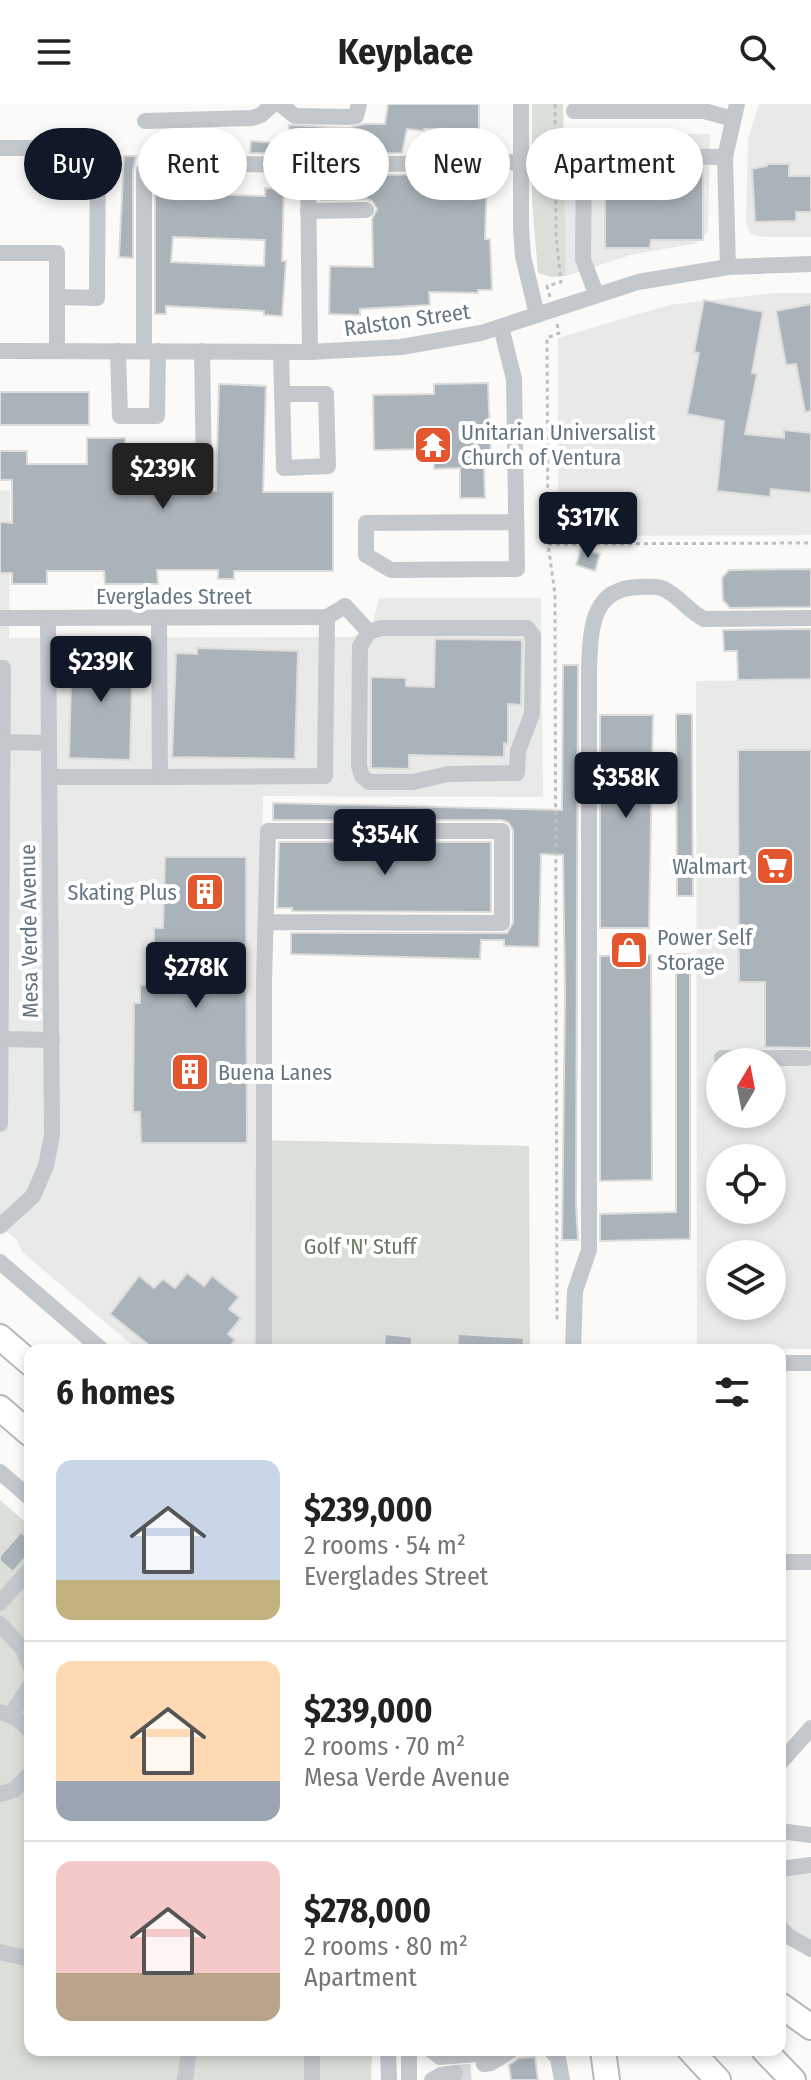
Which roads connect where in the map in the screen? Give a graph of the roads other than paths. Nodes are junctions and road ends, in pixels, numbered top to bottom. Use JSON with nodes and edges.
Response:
{"nodes":[{"id":1,"x":273,"y":104,"type":"edge"},
{"id":2,"x":280,"y":104,"type":"edge"},
{"id":3,"x":359,"y":104,"type":"edge"},
{"id":4,"x":521,"y":104,"type":"edge"},
{"id":5,"x":638,"y":108,"type":"edge"},
{"id":6,"x":574,"y":111,"type":"dead end"},
{"id":7,"x":735,"y":111,"type":"edge"},
{"id":8,"x":145,"y":121,"type":"dead end"},
{"id":9,"x":0,"y":148,"type":"edge"},
{"id":10,"x":725,"y":157,"type":"junction"},
{"id":11,"x":521,"y":162,"type":"junction"},
{"id":12,"x":263,"y":164,"type":"edge"},
{"id":13,"x":389,"y":164,"type":"edge"},
{"id":14,"x":308,"y":200,"type":"edge"},
{"id":15,"x":366,"y":210,"type":"dead end"},
{"id":16,"x":308,"y":211,"type":"junction"},
{"id":17,"x":0,"y":253,"type":"edge"},
{"id":18,"x":811,"y":264,"type":"edge"},
{"id":19,"x":728,"y":267,"type":"junction"},
{"id":20,"x":596,"y":294,"type":"junction"},
{"id":21,"x":58,"y":297,"type":"junction"},
{"id":22,"x":537,"y":315,"type":"junction"},
{"id":23,"x":501,"y":327,"type":"junction"},
{"id":24,"x":0,"y":351,"type":"edge"},
{"id":25,"x":57,"y":351,"type":"junction"},
{"id":26,"x":118,"y":351,"type":"junction"},
{"id":27,"x":151,"y":351,"type":"junction"},
{"id":28,"x":202,"y":351,"type":"junction"},
{"id":29,"x":281,"y":352,"type":"junction"},
{"id":30,"x":310,"y":352,"type":"junction"},
{"id":31,"x":282,"y":394,"type":"junction"},
{"id":32,"x":204,"y":476,"type":"dead end"},
{"id":33,"x":516,"y":522,"type":"junction"},
{"id":34,"x":327,"y":617,"type":"junction"},
{"id":35,"x":0,"y":618,"type":"edge"},
{"id":36,"x":159,"y":618,"type":"junction"},
{"id":37,"x":811,"y":618,"type":"edge"},
{"id":38,"x":48,"y":619,"type":"junction"},
{"id":39,"x":369,"y":632,"type":"junction"},
{"id":40,"x":0,"y":668,"type":"edge"},
{"id":41,"x":2,"y":742,"type":"junction"},
{"id":42,"x":49,"y":743,"type":"junction"},
{"id":43,"x":50,"y":777,"type":"junction"},
{"id":44,"x":160,"y":777,"type":"junction"},
{"id":45,"x":266,"y":922,"type":"junction"},
{"id":46,"x":2,"y":1039,"type":"edge"},
{"id":47,"x":52,"y":1040,"type":"junction"},
{"id":48,"x":786,"y":1058,"type":"edge"},
{"id":49,"x":806,"y":1058,"type":"dead end"},
{"id":50,"x":0,"y":1124,"type":"edge"},
{"id":51,"x":0,"y":1226,"type":"edge"},
{"id":52,"x":0,"y":1262,"type":"edge"},
{"id":53,"x":0,"y":1337,"type":"edge"},
{"id":54,"x":95,"y":1344,"type":"edge"},
{"id":55,"x":264,"y":1344,"type":"edge"},
{"id":56,"x":573,"y":1344,"type":"edge"},
{"id":57,"x":24,"y":1358,"type":"edge"},
{"id":58,"x":786,"y":1363,"type":"edge"},
{"id":59,"x":811,"y":1363,"type":"edge"},
{"id":60,"x":0,"y":1408,"type":"edge"},
{"id":61,"x":24,"y":1429,"type":"edge"},
{"id":62,"x":0,"y":1472,"type":"edge"},
{"id":63,"x":24,"y":1493,"type":"edge"},
{"id":64,"x":786,"y":1562,"type":"edge"},
{"id":65,"x":811,"y":1562,"type":"edge"},
{"id":66,"x":24,"y":1576,"type":"edge"},
{"id":67,"x":0,"y":1603,"type":"edge"},
{"id":68,"x":0,"y":1624,"type":"edge"},
{"id":69,"x":24,"y":1638,"type":"edge"},
{"id":70,"x":24,"y":1693,"type":"edge"},
{"id":71,"x":6,"y":1713,"type":"edge"},
{"id":72,"x":24,"y":1723,"type":"edge"},
{"id":73,"x":811,"y":1728,"type":"edge"},
{"id":74,"x":786,"y":1756,"type":"edge"},
{"id":75,"x":24,"y":1780,"type":"edge"},
{"id":76,"x":0,"y":1794,"type":"edge"},
{"id":77,"x":786,"y":1832,"type":"edge"},
{"id":78,"x":811,"y":1835,"type":"edge"},
{"id":79,"x":811,"y":1865,"type":"edge"},
{"id":80,"x":786,"y":1868,"type":"edge"},
{"id":81,"x":786,"y":1934,"type":"edge"},
{"id":82,"x":811,"y":1949,"type":"edge"},
{"id":83,"x":0,"y":1952,"type":"edge"},
{"id":84,"x":24,"y":1958,"type":"edge"},
{"id":85,"x":786,"y":2009,"type":"edge"},
{"id":86,"x":811,"y":2027,"type":"edge"},
{"id":87,"x":188,"y":2056,"type":"edge"},
{"id":88,"x":312,"y":2056,"type":"edge"},
{"id":89,"x":388,"y":2056,"type":"edge"},
{"id":90,"x":409,"y":2056,"type":"edge"},
{"id":91,"x":556,"y":2056,"type":"edge"},
{"id":92,"x":604,"y":2056,"type":"edge"},
{"id":93,"x":696,"y":2056,"type":"edge"},
{"id":94,"x":770,"y":2056,"type":"edge"},
{"id":95,"x":488,"y":2063,"type":"edge"},
{"id":96,"x":442,"y":2069,"type":"edge"},
{"id":97,"x":185,"y":2080,"type":"edge"},
{"id":98,"x":312,"y":2080,"type":"edge"},
{"id":99,"x":389,"y":2080,"type":"edge"},
{"id":100,"x":409,"y":2080,"type":"edge"},
{"id":101,"x":562,"y":2080,"type":"edge"},
{"id":102,"x":607,"y":2080,"type":"edge"},
{"id":103,"x":718,"y":2080,"type":"edge"},
{"id":104,"x":793,"y":2080,"type":"edge"}],
"edges":[{"from":1,"to":8,"type":"street"},
{"from":2,"to":3,"type":"street"},
{"from":4,"to":11,"type":"street"},
{"from":5,"to":6,"type":"street"},
{"from":5,"to":7,"type":"street"},
{"from":7,"to":10,"type":"street"},
{"from":9,"to":21,"type":"street"},
{"from":10,"to":19,"type":"street"},
{"from":10,"to":20,"type":"street"},
{"from":11,"to":13,"type":"street"},
{"from":11,"to":22,"type":"street"},
{"from":12,"to":27,"type":"street"},
{"from":14,"to":16,"type":"street"},
{"from":15,"to":16,"type":"street"},
{"from":16,"to":30,"type":"street"},
{"from":17,"to":21,"type":"street"},
{"from":18,"to":19,"type":"street","name":"Ralston Street"},
{"from":19,"to":20,"type":"street","name":"Ralston Street"},
{"from":20,"to":22,"type":"street","name":"Ralston Street"},
{"from":21,"to":25,"type":"street"},
{"from":22,"to":23,"type":"street","name":"Ralston Street"},
{"from":23,"to":30,"type":"street","name":"Ralston Street"},
{"from":23,"to":33,"type":"street"},
{"from":24,"to":25,"type":"street","name":"Ralston Street"},
{"from":25,"to":26,"type":"street","name":"Ralston Street"},
{"from":26,"to":27,"type":"street","name":"Ralston Street"},
{"from":26,"to":27,"type":"street"},
{"from":27,"to":28,"type":"street","name":"Ralston Street"},
{"from":28,"to":29,"type":"street","name":"Ralston Street"},
{"from":28,"to":32,"type":"street"},
{"from":29,"to":30,"type":"street","name":"Ralston Street"},
{"from":29,"to":31,"type":"street"},
{"from":31,"to":31,"type":"street"},
{"from":33,"to":33,"type":"street"},
{"from":34,"to":36,"type":"street","name":"Everglades Street"},
{"from":34,"to":39,"type":"street"},
{"from":34,"to":44,"type":"street"},
{"from":35,"to":38,"type":"street","name":"Everglades Street"},
{"from":36,"to":38,"type":"street","name":"Everglades Street"},
{"from":36,"to":44,"type":"street"},
{"from":37,"to":56,"type":"street"},
{"from":38,"to":42,"type":"street","name":"Mesa Verde Avenue"},
{"from":39,"to":39,"type":"street"},
{"from":40,"to":41,"type":"street"},
{"from":41,"to":42,"type":"street"},
{"from":41,"to":46,"type":"street"},
{"from":42,"to":43,"type":"street","name":"Mesa Verde Avenue"},
{"from":43,"to":44,"type":"street"},
{"from":43,"to":47,"type":"street","name":"Mesa Verde Avenue"},
{"from":45,"to":45,"type":"street"},
{"from":45,"to":55,"type":"street"},
{"from":46,"to":47,"type":"street"},
{"from":46,"to":50,"type":"street"},
{"from":47,"to":51,"type":"street","name":"Mesa Verde Avenue"},
{"from":48,"to":49,"type":"street"},
{"from":52,"to":54,"type":"street"},
{"from":53,"to":57,"type":"highway"},
{"from":58,"to":59,"type":"street"},
{"from":60,"to":61,"type":"highway"},
{"from":62,"to":63,"type":"street"},
{"from":64,"to":65,"type":"street"},
{"from":66,"to":67,"type":"street"},
{"from":68,"to":69,"type":"street"},
{"from":70,"to":71,"type":"street"},
{"from":71,"to":72,"type":"street"},
{"from":73,"to":74,"type":"street"},
{"from":75,"to":76,"type":"street"},
{"from":77,"to":78,"type":"street"},
{"from":79,"to":80,"type":"street"},
{"from":81,"to":82,"type":"street"},
{"from":83,"to":84,"type":"street"},
{"from":85,"to":86,"type":"highway"},
{"from":87,"to":97,"type":"street"},
{"from":88,"to":98,"type":"street"},
{"from":89,"to":99,"type":"street"},
{"from":90,"to":100,"type":"street"},
{"from":91,"to":101,"type":"street"},
{"from":92,"to":102,"type":"highway"},
{"from":93,"to":103,"type":"highway"},
{"from":94,"to":104,"type":"highway"},
{"from":95,"to":96,"type":"street"}]}
